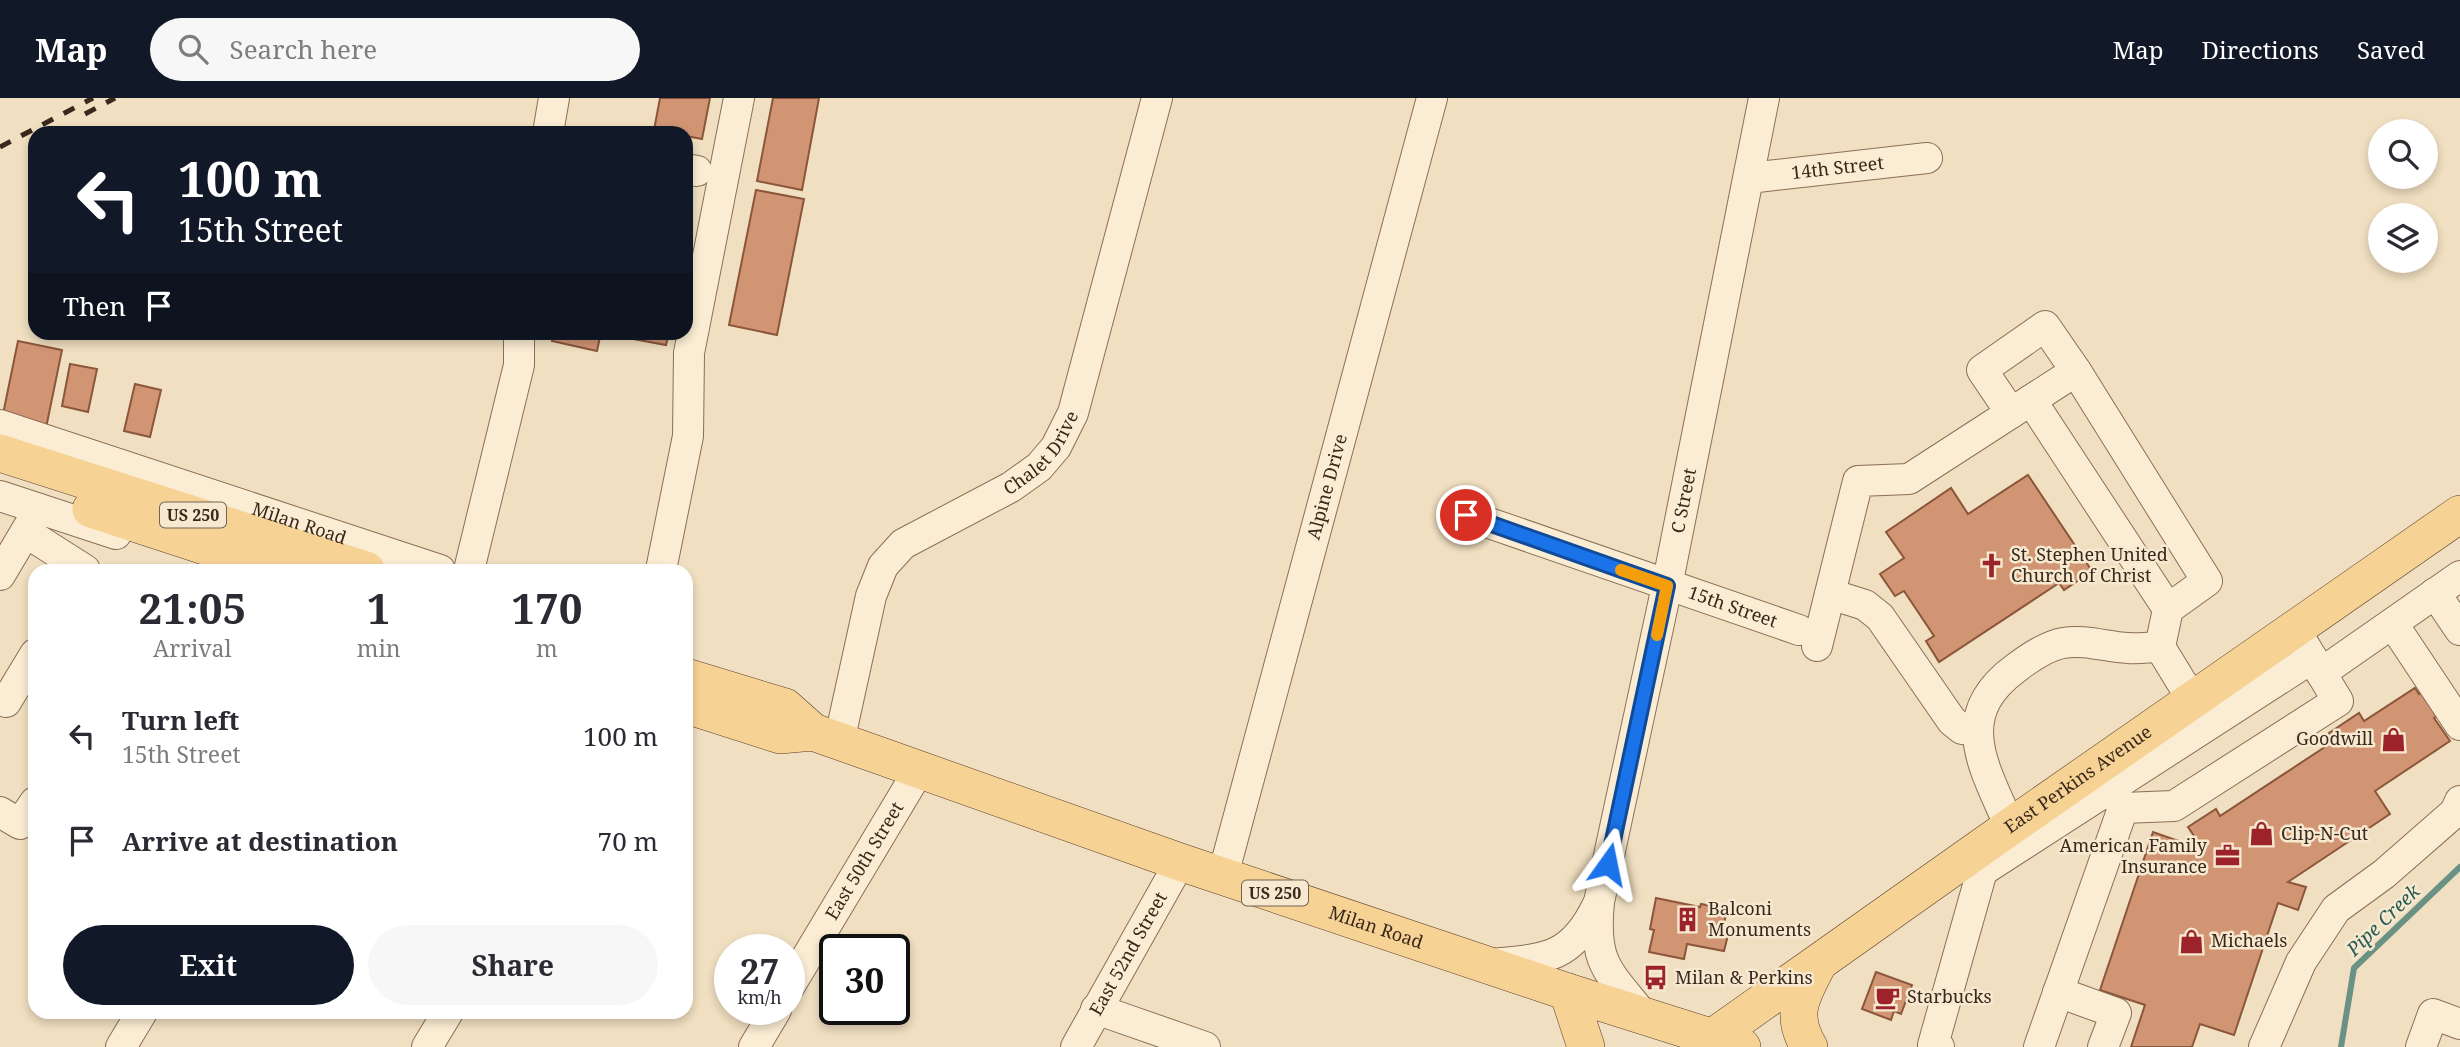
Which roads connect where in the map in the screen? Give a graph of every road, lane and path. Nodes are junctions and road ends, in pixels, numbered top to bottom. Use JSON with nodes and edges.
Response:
{"nodes":[{"id":1,"x":554,"y":98,"type":"edge"},
{"id":2,"x":739,"y":98,"type":"edge"},
{"id":3,"x":1157,"y":98,"type":"edge"},
{"id":4,"x":1432,"y":98,"type":"edge"},
{"id":5,"x":1764,"y":98,"type":"edge"},
{"id":6,"x":549,"y":126,"type":"edge"},
{"id":7,"x":1927,"y":158,"type":"dead end"},
{"id":8,"x":1749,"y":178,"type":"junction"},
{"id":9,"x":693,"y":333,"type":"edge"},
{"id":10,"x":519,"y":340,"type":"edge"},
{"id":11,"x":692,"y":340,"type":"edge"},
{"id":12,"x":2076,"y":371,"type":"junction"},
{"id":13,"x":2021,"y":407,"type":"junction"},
{"id":14,"x":0,"y":425,"type":"edge"},
{"id":15,"x":15,"y":488,"type":"edge"},
{"id":16,"x":2460,"y":514,"type":"edge"},
{"id":17,"x":1466,"y":515,"type":"dead end"},
{"id":18,"x":80,"y":564,"type":"edge"},
{"id":19,"x":211,"y":564,"type":"edge"},
{"id":20,"x":259,"y":564,"type":"edge"},
{"id":21,"x":340,"y":564,"type":"edge"},
{"id":22,"x":422,"y":564,"type":"edge"},
{"id":23,"x":471,"y":564,"type":"edge"},
{"id":24,"x":663,"y":564,"type":"edge"},
{"id":25,"x":0,"y":575,"type":"edge"},
{"id":26,"x":2460,"y":576,"type":"edge"},
{"id":27,"x":1667,"y":586,"type":"junction"},
{"id":28,"x":2435,"y":593,"type":"junction"},
{"id":29,"x":1830,"y":594,"type":"junction"},
{"id":30,"x":2168,"y":609,"type":"junction"},
{"id":31,"x":2393,"y":624,"type":"junction"},
{"id":32,"x":2460,"y":630,"type":"edge"},
{"id":33,"x":2160,"y":647,"type":"junction"},
{"id":34,"x":2309,"y":654,"type":"junction"},
{"id":35,"x":28,"y":666,"type":"edge"},
{"id":36,"x":693,"y":679,"type":"edge"},
{"id":37,"x":2193,"y":701,"type":"junction"},
{"id":38,"x":6,"y":702,"type":"dead end"},
{"id":39,"x":693,"y":707,"type":"edge"},
{"id":40,"x":2460,"y":725,"type":"edge"},
{"id":41,"x":1976,"y":730,"type":"junction"},
{"id":42,"x":826,"y":737,"type":"junction"},
{"id":43,"x":919,"y":770,"type":"junction"},
{"id":44,"x":2110,"y":787,"type":"junction"},
{"id":45,"x":2460,"y":801,"type":"edge"},
{"id":46,"x":0,"y":812,"type":"edge"},
{"id":47,"x":28,"y":812,"type":"edge"},
{"id":48,"x":2010,"y":827,"type":"junction"},
{"id":49,"x":1180,"y":862,"type":"junction"},
{"id":50,"x":1223,"y":875,"type":"junction"},
{"id":51,"x":1599,"y":902,"type":"junction"},
{"id":52,"x":805,"y":960,"type":"edge"},
{"id":53,"x":1820,"y":961,"type":"junction"},
{"id":54,"x":1488,"y":964,"type":"junction"},
{"id":55,"x":1568,"y":992,"type":"junction"},
{"id":56,"x":2058,"y":992,"type":"junction"},
{"id":57,"x":1096,"y":1009,"type":"junction"},
{"id":58,"x":1643,"y":1015,"type":"junction"},
{"id":59,"x":138,"y":1019,"type":"edge"},
{"id":60,"x":444,"y":1019,"type":"edge"},
{"id":61,"x":2460,"y":1024,"type":"edge"},
{"id":62,"x":767,"y":1025,"type":"edge"},
{"id":63,"x":1718,"y":1044,"type":"edge"},
{"id":64,"x":121,"y":1047,"type":"edge"},
{"id":65,"x":427,"y":1047,"type":"edge"},
{"id":66,"x":754,"y":1047,"type":"edge"},
{"id":67,"x":1076,"y":1047,"type":"edge"},
{"id":68,"x":1205,"y":1047,"type":"edge"},
{"id":69,"x":1586,"y":1047,"type":"edge"},
{"id":70,"x":1810,"y":1047,"type":"edge"},
{"id":71,"x":1939,"y":1047,"type":"edge"},
{"id":72,"x":2039,"y":1047,"type":"edge"},
{"id":73,"x":2103,"y":1047,"type":"edge"},
{"id":74,"x":2264,"y":1047,"type":"edge"},
{"id":75,"x":2421,"y":1047,"type":"edge"}],
"edges":[{"from":1,"to":6,"type":"street"},
{"from":2,"to":9,"type":"street"},
{"from":3,"to":42,"type":"street","name":"Chalet Drive"},
{"from":4,"to":50,"type":"street","name":"Alpine Drive"},
{"from":5,"to":8,"type":"street","name":"C Street"},
{"from":7,"to":8,"type":"street","name":"14th Street"},
{"from":8,"to":27,"type":"street","name":"C Street"},
{"from":10,"to":23,"type":"street"},
{"from":11,"to":24,"type":"street"},
{"from":12,"to":13,"type":"street"},
{"from":12,"to":13,"type":"street"},
{"from":12,"to":30,"type":"street"},
{"from":13,"to":29,"type":"street"},
{"from":13,"to":30,"type":"street"},
{"from":14,"to":22,"type":"street","name":"Milan Road"},
{"from":15,"to":18,"type":"street"},
{"from":15,"to":19,"type":"street"},
{"from":15,"to":20,"type":"main road","number":"US 250"},
{"from":15,"to":21,"type":"main road","name":"Milan Road","number":"US 250"},
{"from":15,"to":25,"type":"street"},
{"from":16,"to":34,"type":"main road","name":"East Perkins Avenue"},
{"from":17,"to":27,"type":"street","name":"15th Street"},
{"from":26,"to":28,"type":"street"},
{"from":27,"to":29,"type":"street","name":"15th Street"},
{"from":27,"to":51,"type":"street","name":"C Street"},
{"from":28,"to":31,"type":"street"},
{"from":28,"to":32,"type":"street"},
{"from":29,"to":41,"type":"street"},
{"from":30,"to":33,"type":"street"},
{"from":31,"to":34,"type":"street"},
{"from":31,"to":40,"type":"street"},
{"from":33,"to":37,"type":"street"},
{"from":33,"to":41,"type":"street"},
{"from":34,"to":37,"type":"main road","name":"East Perkins Avenue"},
{"from":34,"to":44,"type":"street"},
{"from":34,"to":44,"type":"street"},
{"from":35,"to":38,"type":"street"},
{"from":36,"to":42,"type":"main road","name":"Milan Road","number":"US 250"},
{"from":37,"to":44,"type":"main road","name":"East Perkins Avenue"},
{"from":39,"to":42,"type":"main road","name":"Milan Road","number":"US 250"},
{"from":41,"to":48,"type":"street"},
{"from":42,"to":43,"type":"main road","name":"Milan Road","number":"US 250"},
{"from":43,"to":49,"type":"main road","name":"Milan Road","number":"US 250"},
{"from":43,"to":52,"type":"street","name":"East 50th Street"},
{"from":44,"to":48,"type":"main road","name":"East Perkins Avenue"},
{"from":44,"to":56,"type":"street"},
{"from":44,"to":71,"type":"street"},
{"from":45,"to":74,"type":"street"},
{"from":46,"to":47,"type":"street"},
{"from":48,"to":53,"type":"main road","name":"East Perkins Avenue"},
{"from":49,"to":50,"type":"main road","name":"Milan Road","number":"US 250"},
{"from":49,"to":57,"type":"street","name":"East 52nd Street"},
{"from":50,"to":54,"type":"main road","name":"Milan Road","number":"US 250"},
{"from":51,"to":54,"type":"street","name":"C Street"},
{"from":51,"to":58,"type":"street","name":"C Street"},
{"from":53,"to":63,"type":"main road","name":"East Perkins Avenue"},
{"from":53,"to":70,"type":"main road"},
{"from":54,"to":55,"type":"main road","name":"Milan Road","number":"US 250"},
{"from":55,"to":58,"type":"main road","name":"Milan Road","number":"US 250"},
{"from":55,"to":69,"type":"main road"},
{"from":56,"to":72,"type":"street"},
{"from":56,"to":73,"type":"street"},
{"from":57,"to":67,"type":"street","name":"East 52nd Street"},
{"from":57,"to":68,"type":"street"},
{"from":58,"to":63,"type":"main road","name":"Milan Road","number":"US 250"},
{"from":59,"to":64,"type":"street"},
{"from":60,"to":65,"type":"street"},
{"from":61,"to":75,"type":"street"},
{"from":62,"to":66,"type":"street"}]}
